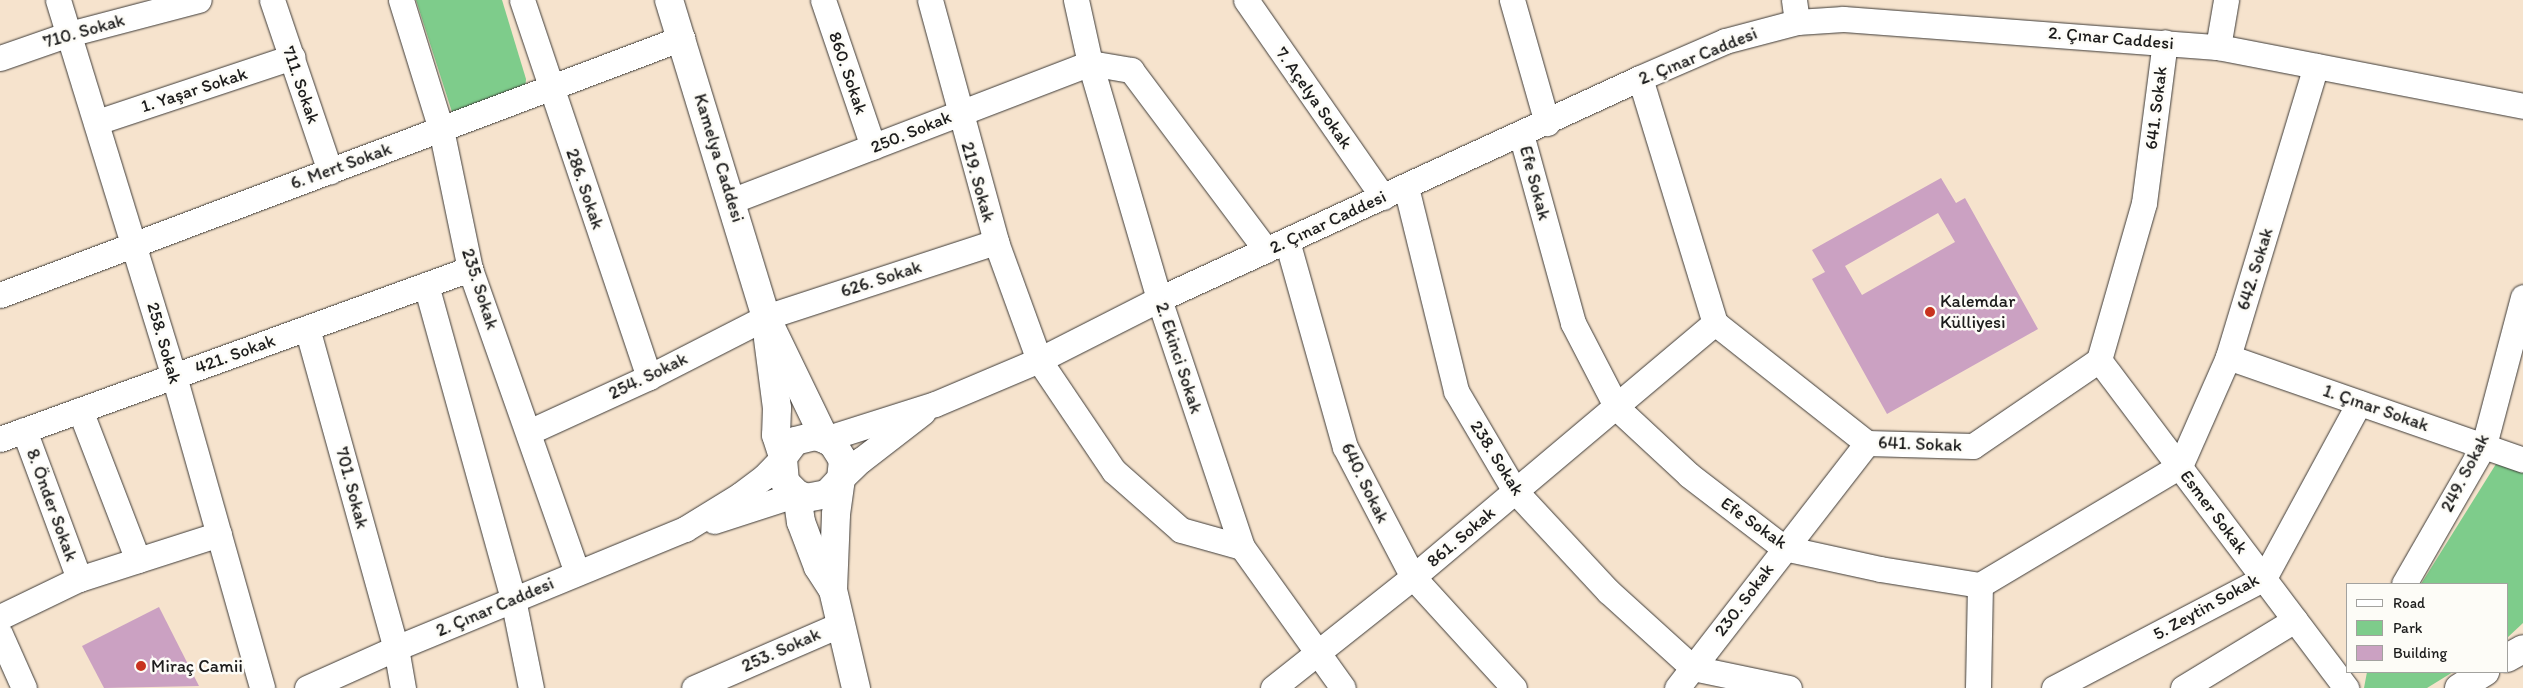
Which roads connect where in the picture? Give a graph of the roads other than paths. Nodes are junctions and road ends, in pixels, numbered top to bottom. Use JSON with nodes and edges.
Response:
{"nodes":[{"id":1,"x":58,"y":0,"type":"edge"},
{"id":2,"x":199,"y":0,"type":"edge"},
{"id":3,"x":272,"y":0,"type":"edge"},
{"id":4,"x":401,"y":0,"type":"edge"},
{"id":5,"x":522,"y":0,"type":"edge"},
{"id":6,"x":669,"y":0,"type":"edge"},
{"id":7,"x":823,"y":0,"type":"edge"},
{"id":8,"x":930,"y":0,"type":"edge"},
{"id":9,"x":1076,"y":0,"type":"edge"},
{"id":10,"x":1246,"y":0,"type":"edge"},
{"id":11,"x":1512,"y":0,"type":"edge"},
{"id":12,"x":2226,"y":0,"type":"edge"},
{"id":13,"x":1795,"y":11,"type":"edge"},
{"id":14,"x":69,"y":34,"type":"junction"},
{"id":15,"x":682,"y":38,"type":"junction"},
{"id":16,"x":2165,"y":42,"type":"junction"},
{"id":17,"x":2218,"y":47,"type":"junction"},
{"id":18,"x":292,"y":57,"type":"junction"},
{"id":19,"x":0,"y":58,"type":"edge"},
{"id":20,"x":1090,"y":63,"type":"junction"},
{"id":21,"x":2316,"y":66,"type":"junction"},
{"id":22,"x":1640,"y":78,"type":"junction"},
{"id":23,"x":550,"y":89,"type":"junction"},
{"id":24,"x":2523,"y":106,"type":"edge"},
{"id":25,"x":958,"y":113,"type":"junction"},
{"id":26,"x":97,"y":122,"type":"junction"},
{"id":27,"x":1546,"y":123,"type":"junction"},
{"id":28,"x":441,"y":130,"type":"junction"},
{"id":29,"x":1521,"y":134,"type":"junction"},
{"id":30,"x":873,"y":147,"type":"junction"},
{"id":31,"x":330,"y":170,"type":"junction"},
{"id":32,"x":1406,"y":187,"type":"junction"},
{"id":33,"x":1383,"y":197,"type":"junction"},
{"id":34,"x":732,"y":200,"type":"junction"},
{"id":35,"x":996,"y":242,"type":"junction"},
{"id":36,"x":135,"y":243,"type":"junction"},
{"id":37,"x":1277,"y":246,"type":"junction"},
{"id":38,"x":470,"y":269,"type":"junction"},
{"id":39,"x":426,"y":285,"type":"junction"},
{"id":40,"x":2,"y":288,"type":"edge"},
{"id":41,"x":2523,"y":297,"type":"edge"},
{"id":42,"x":1160,"y":299,"type":"junction"},
{"id":43,"x":766,"y":317,"type":"junction"},
{"id":44,"x":1715,"y":323,"type":"junction"},
{"id":45,"x":308,"y":328,"type":"junction"},
{"id":46,"x":2228,"y":357,"type":"junction"},
{"id":47,"x":1039,"y":360,"type":"junction"},
{"id":48,"x":2099,"y":360,"type":"junction"},
{"id":49,"x":174,"y":376,"type":"junction"},
{"id":50,"x":649,"y":377,"type":"junction"},
{"id":51,"x":2359,"y":403,"type":"junction"},
{"id":52,"x":935,"y":404,"type":"junction"},
{"id":53,"x":1617,"y":408,"type":"junction"},
{"id":54,"x":80,"y":410,"type":"junction"},
{"id":55,"x":24,"y":430,"type":"junction"},
{"id":56,"x":529,"y":432,"type":"junction"},
{"id":57,"x":0,"y":439,"type":"edge"},
{"id":58,"x":825,"y":439,"type":"junction"},
{"id":59,"x":1867,"y":443,"type":"junction"},
{"id":60,"x":2484,"y":445,"type":"junction"},
{"id":61,"x":783,"y":457,"type":"junction"},
{"id":62,"x":2523,"y":460,"type":"edge"},
{"id":63,"x":2180,"y":466,"type":"junction"},
{"id":64,"x":841,"y":479,"type":"junction"},
{"id":65,"x":1515,"y":491,"type":"junction"},
{"id":66,"x":797,"y":494,"type":"junction"},
{"id":67,"x":685,"y":529,"type":"junction"},
{"id":68,"x":219,"y":534,"type":"junction"},
{"id":69,"x":1242,"y":547,"type":"junction"},
{"id":70,"x":1784,"y":548,"type":"junction"},
{"id":71,"x":138,"y":560,"type":"junction"},
{"id":72,"x":577,"y":573,"type":"junction"},
{"id":73,"x":1413,"y":577,"type":"junction"},
{"id":74,"x":2264,"y":578,"type":"junction"},
{"id":75,"x":79,"y":579,"type":"junction"},
{"id":76,"x":2405,"y":583,"type":"edge"},
{"id":77,"x":1980,"y":585,"type":"junction"},
{"id":78,"x":833,"y":590,"type":"junction"},
{"id":79,"x":513,"y":599,"type":"junction"},
{"id":80,"x":0,"y":617,"type":"edge"},
{"id":81,"x":2295,"y":620,"type":"junction"},
{"id":82,"x":841,"y":624,"type":"junction"},
{"id":83,"x":0,"y":634,"type":"edge"},
{"id":84,"x":396,"y":648,"type":"junction"},
{"id":85,"x":2523,"y":648,"type":"edge"},
{"id":86,"x":1316,"y":654,"type":"junction"},
{"id":87,"x":2508,"y":657,"type":"edge"},
{"id":88,"x":1693,"y":668,"type":"junction"},
{"id":89,"x":2483,"y":673,"type":"edge"},
{"id":90,"x":2349,"y":682,"type":"edge"},
{"id":91,"x":703,"y":686,"type":"edge"},
{"id":92,"x":24,"y":688,"type":"edge"},
{"id":93,"x":262,"y":688,"type":"edge"},
{"id":94,"x":307,"y":688,"type":"edge"},
{"id":95,"x":404,"y":688,"type":"edge"},
{"id":96,"x":531,"y":688,"type":"edge"},
{"id":97,"x":856,"y":688,"type":"edge"},
{"id":98,"x":1273,"y":688,"type":"edge"},
{"id":99,"x":1343,"y":688,"type":"edge"},
{"id":100,"x":1514,"y":688,"type":"edge"},
{"id":101,"x":1677,"y":688,"type":"edge"},
{"id":102,"x":1789,"y":688,"type":"edge"},
{"id":103,"x":1978,"y":688,"type":"edge"},
{"id":104,"x":2054,"y":688,"type":"edge"},
{"id":105,"x":2183,"y":688,"type":"edge"},
{"id":106,"x":2459,"y":688,"type":"edge"}],
"edges":[{"from":1,"to":14,"type":"street","name":"258. Sokak"},
{"from":2,"to":14,"type":"street","name":"710. Sokak"},
{"from":3,"to":18,"type":"street","name":"711. Sokak"},
{"from":4,"to":28,"type":"street","name":"235. Sokak"},
{"from":5,"to":23,"type":"street","name":"286. Sokak"},
{"from":6,"to":15,"type":"main road","name":"Kamelya Caddesi"},
{"from":7,"to":30,"type":"street","name":"860. Sokak"},
{"from":8,"to":25,"type":"street","name":"219. Sokak"},
{"from":9,"to":20,"type":"street","name":"2. Ekinci Sokak"},
{"from":10,"to":33,"type":"street","name":"7. Açelya Sokak"},
{"from":11,"to":27,"type":"street"},
{"from":12,"to":17,"type":"street"},
{"from":13,"to":16,"type":"street","name":"2. Çınar Caddesi"},
{"from":13,"to":22,"type":"street","name":"2. Çınar Caddesi"},
{"from":14,"to":19,"type":"street","name":"710. Sokak"},
{"from":14,"to":26,"type":"street","name":"258. Sokak"},
{"from":15,"to":23,"type":"street","name":"6. Mert Sokak"},
{"from":15,"to":34,"type":"main road","name":"Kamelya Caddesi"},
{"from":16,"to":17,"type":"street","name":"2. Çınar Caddesi"},
{"from":16,"to":48,"type":"street","name":"641. Sokak"},
{"from":17,"to":21,"type":"street","name":"2. Çınar Caddesi"},
{"from":18,"to":26,"type":"street","name":"1. Yaşar Sokak"},
{"from":18,"to":31,"type":"street","name":"711. Sokak"},
{"from":20,"to":25,"type":"street","name":"250. Sokak"},
{"from":20,"to":37,"type":"street"},
{"from":20,"to":42,"type":"street","name":"2. Ekinci Sokak"},
{"from":21,"to":24,"type":"street","name":"2. Çınar Caddesi"},
{"from":21,"to":46,"type":"street","name":"642. Sokak"},
{"from":22,"to":27,"type":"street","name":"2. Çınar Caddesi"},
{"from":22,"to":44,"type":"street"},
{"from":23,"to":28,"type":"street","name":"6. Mert Sokak"},
{"from":23,"to":50,"type":"street","name":"286. Sokak"},
{"from":25,"to":30,"type":"street","name":"250. Sokak"},
{"from":25,"to":35,"type":"street","name":"219. Sokak"},
{"from":26,"to":36,"type":"street","name":"258. Sokak"},
{"from":27,"to":29,"type":"street","name":"2. Çınar Caddesi"},
{"from":28,"to":31,"type":"street","name":"6. Mert Sokak"},
{"from":28,"to":38,"type":"street","name":"235. Sokak"},
{"from":29,"to":32,"type":"street","name":"2. Çınar Caddesi"},
{"from":29,"to":53,"type":"street","name":"Efe Sokak"},
{"from":30,"to":34,"type":"street","name":"250. Sokak"},
{"from":31,"to":36,"type":"street","name":"6. Mert Sokak"},
{"from":32,"to":33,"type":"street","name":"2. Çınar Caddesi"},
{"from":32,"to":65,"type":"street","name":"238. Sokak"},
{"from":33,"to":37,"type":"street","name":"2. Çınar Caddesi"},
{"from":34,"to":43,"type":"main road","name":"Kamelya Caddesi"},
{"from":35,"to":43,"type":"street","name":"626. Sokak"},
{"from":35,"to":47,"type":"street","name":"219. Sokak"},
{"from":36,"to":40,"type":"street","name":"6. Mert Sokak"},
{"from":36,"to":49,"type":"street","name":"258. Sokak"},
{"from":37,"to":42,"type":"street","name":"2. Çınar Caddesi"},
{"from":37,"to":73,"type":"street","name":"640. Sokak"},
{"from":38,"to":39,"type":"street","name":"421. Sokak"},
{"from":38,"to":56,"type":"street","name":"235. Sokak"},
{"from":39,"to":45,"type":"street","name":"421. Sokak"},
{"from":39,"to":79,"type":"street"},
{"from":41,"to":60,"type":"street","name":"249. Sokak"},
{"from":42,"to":47,"type":"street","name":"2. Çınar Caddesi"},
{"from":42,"to":69,"type":"street","name":"2. Ekinci Sokak"},
{"from":43,"to":50,"type":"street","name":"254. Sokak"},
{"from":43,"to":58,"type":"main road"},
{"from":43,"to":61,"type":"main road"},
{"from":44,"to":53,"type":"street","name":"861. Sokak"},
{"from":44,"to":59,"type":"street","name":"641. Sokak"},
{"from":45,"to":49,"type":"street","name":"421. Sokak"},
{"from":45,"to":84,"type":"street","name":"701. Sokak"},
{"from":46,"to":51,"type":"street","name":"1. Çınar Sokak"},
{"from":46,"to":63,"type":"street","name":"642. Sokak"},
{"from":47,"to":52,"type":"street","name":"2. Çınar Caddesi"},
{"from":47,"to":69,"type":"street","name":"219. Sokak"},
{"from":48,"to":59,"type":"street","name":"641. Sokak"},
{"from":48,"to":63,"type":"street","name":"Esmer Sokak"},
{"from":49,"to":54,"type":"street","name":"421. Sokak"},
{"from":49,"to":68,"type":"street","name":"258. Sokak"},
{"from":50,"to":56,"type":"street","name":"254. Sokak"},
{"from":51,"to":60,"type":"street","name":"1. Çınar Sokak"},
{"from":51,"to":74,"type":"street","name":"5. Zeytin Sokak"},
{"from":52,"to":58,"type":"street"},
{"from":52,"to":64,"type":"street"},
{"from":53,"to":65,"type":"street","name":"861. Sokak"},
{"from":53,"to":70,"type":"street","name":"Efe Sokak"},
{"from":54,"to":55,"type":"street","name":"421. Sokak"},
{"from":54,"to":71,"type":"street"},
{"from":55,"to":57,"type":"street","name":"421. Sokak"},
{"from":55,"to":75,"type":"street","name":"8. Önder Sokak"},
{"from":56,"to":72,"type":"street","name":"235. Sokak"},
{"from":58,"to":61,"type":"main road"},
{"from":58,"to":64,"type":"main road"},
{"from":59,"to":70,"type":"street","name":"230. Sokak"},
{"from":60,"to":62,"type":"street","name":"1. Çınar Sokak"},
{"from":60,"to":76,"type":"street","name":"249. Sokak"},
{"from":61,"to":66,"type":"main road"},
{"from":61,"to":67,"type":"street"},
{"from":63,"to":74,"type":"street","name":"Esmer Sokak"},
{"from":63,"to":77,"type":"street"},
{"from":64,"to":66,"type":"main road"},
{"from":64,"to":78,"type":"main road"},
{"from":65,"to":73,"type":"street","name":"861. Sokak"},
{"from":65,"to":88,"type":"street","name":"238. Sokak"},
{"from":66,"to":67,"type":"street"},
{"from":66,"to":78,"type":"main road"},
{"from":67,"to":72,"type":"street","name":"2. Çınar Caddesi"},
{"from":68,"to":71,"type":"street"},
{"from":68,"to":93,"type":"street","name":"258. Sokak"},
{"from":69,"to":86,"type":"street","name":"2. Ekinci Sokak"},
{"from":70,"to":77,"type":"street","name":"Efe Sokak"},
{"from":70,"to":88,"type":"street","name":"230. Sokak"},
{"from":71,"to":75,"type":"street"},
{"from":72,"to":79,"type":"street","name":"2. Çınar Caddesi"},
{"from":73,"to":86,"type":"street","name":"861. Sokak"},
{"from":73,"to":100,"type":"street","name":"640. Sokak"},
{"from":74,"to":81,"type":"street","name":"Esmer Sokak"},
{"from":74,"to":104,"type":"street","name":"5. Zeytin Sokak"},
{"from":75,"to":80,"type":"street"},
{"from":77,"to":103,"type":"street"},
{"from":78,"to":82,"type":"main road"},
{"from":79,"to":84,"type":"street","name":"2. Çınar Caddesi"},
{"from":79,"to":96,"type":"street"},
{"from":81,"to":90,"type":"street","name":"Esmer Sokak"},
{"from":81,"to":105,"type":"street"},
{"from":82,"to":91,"type":"street","name":"253. Sokak"},
{"from":82,"to":97,"type":"main road"},
{"from":83,"to":92,"type":"street"},
{"from":84,"to":94,"type":"street","name":"2. Çınar Caddesi"},
{"from":84,"to":95,"type":"street","name":"701. Sokak"},
{"from":85,"to":87,"type":"main road"},
{"from":86,"to":98,"type":"street","name":"861. Sokak"},
{"from":86,"to":99,"type":"street","name":"2. Ekinci Sokak"},
{"from":88,"to":101,"type":"street","name":"230. Sokak"},
{"from":88,"to":102,"type":"street"},
{"from":89,"to":106,"type":"main road"}]}
